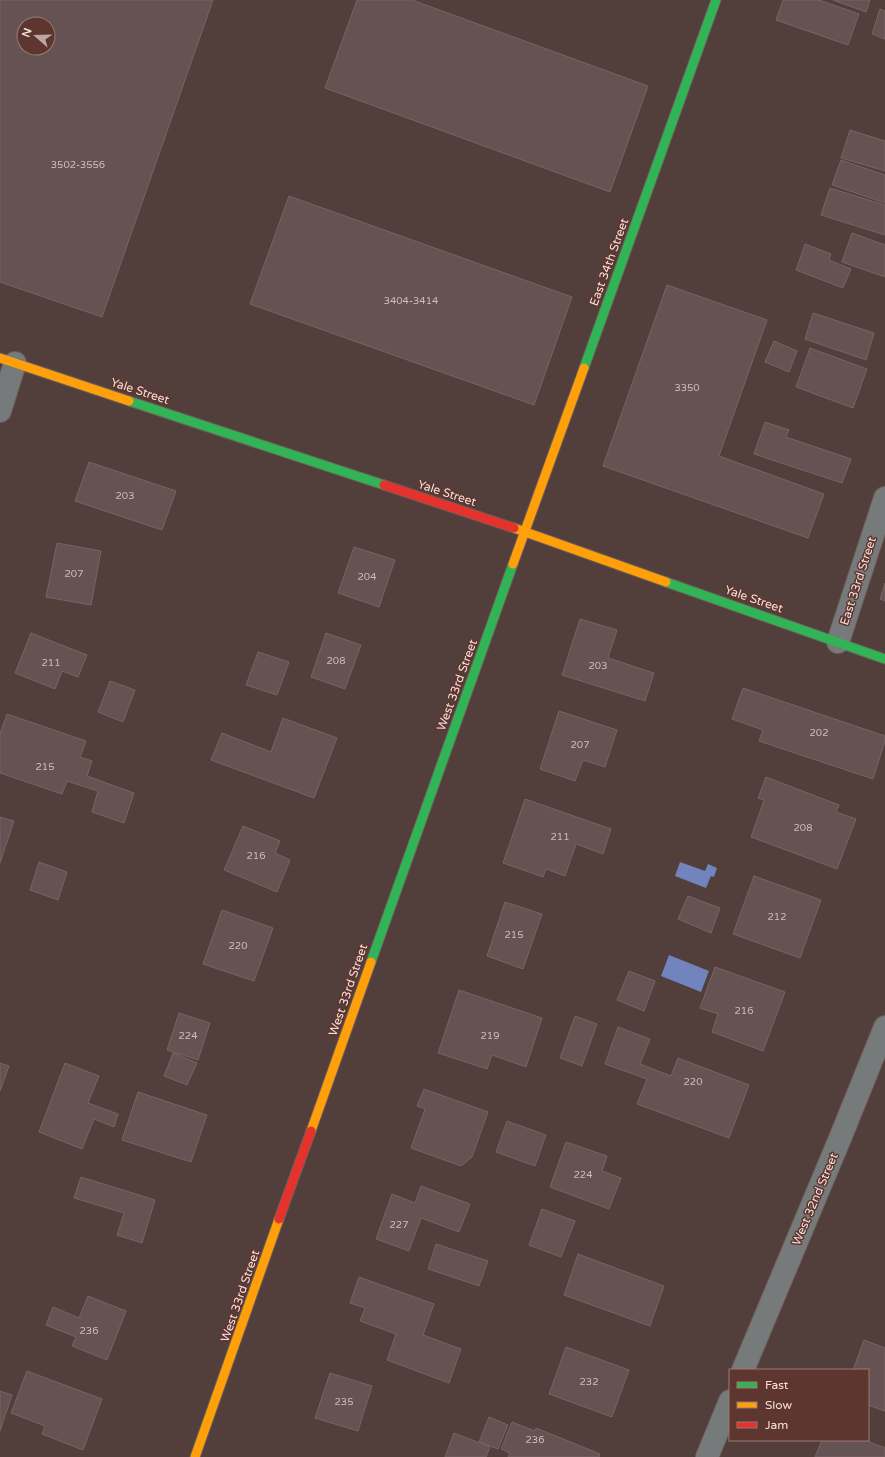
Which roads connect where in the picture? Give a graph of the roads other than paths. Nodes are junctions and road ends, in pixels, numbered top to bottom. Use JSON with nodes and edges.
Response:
{"nodes":[{"id":1,"x":716,"y":0,"type":"edge"},
{"id":2,"x":8,"y":360,"type":"edge"},
{"id":3,"x":0,"y":411,"type":"edge"},
{"id":4,"x":885,"y":498,"type":"edge"},
{"id":5,"x":525,"y":532,"type":"junction"},
{"id":6,"x":838,"y":642,"type":"junction"},
{"id":7,"x":885,"y":658,"type":"edge"},
{"id":8,"x":885,"y":1027,"type":"edge"},
{"id":9,"x":743,"y":1369,"type":"edge"},
{"id":10,"x":729,"y":1403,"type":"edge"},
{"id":11,"x":195,"y":1457,"type":"edge"},
{"id":12,"x":707,"y":1457,"type":"edge"}],
"edges":[{"from":1,"to":5,"type":"street","name":"East 34th Street"},
{"from":2,"to":3,"type":"street"},
{"from":2,"to":5,"type":"street","name":"Yale Street"},
{"from":4,"to":6,"type":"street","name":"East 33rd Street"},
{"from":5,"to":6,"type":"street","name":"Yale Street"},
{"from":5,"to":11,"type":"street","name":"West 33rd Street"},
{"from":6,"to":7,"type":"street","name":"Yale Street"},
{"from":8,"to":9,"type":"street","name":"West 32nd Street"},
{"from":10,"to":12,"type":"street"}]}
